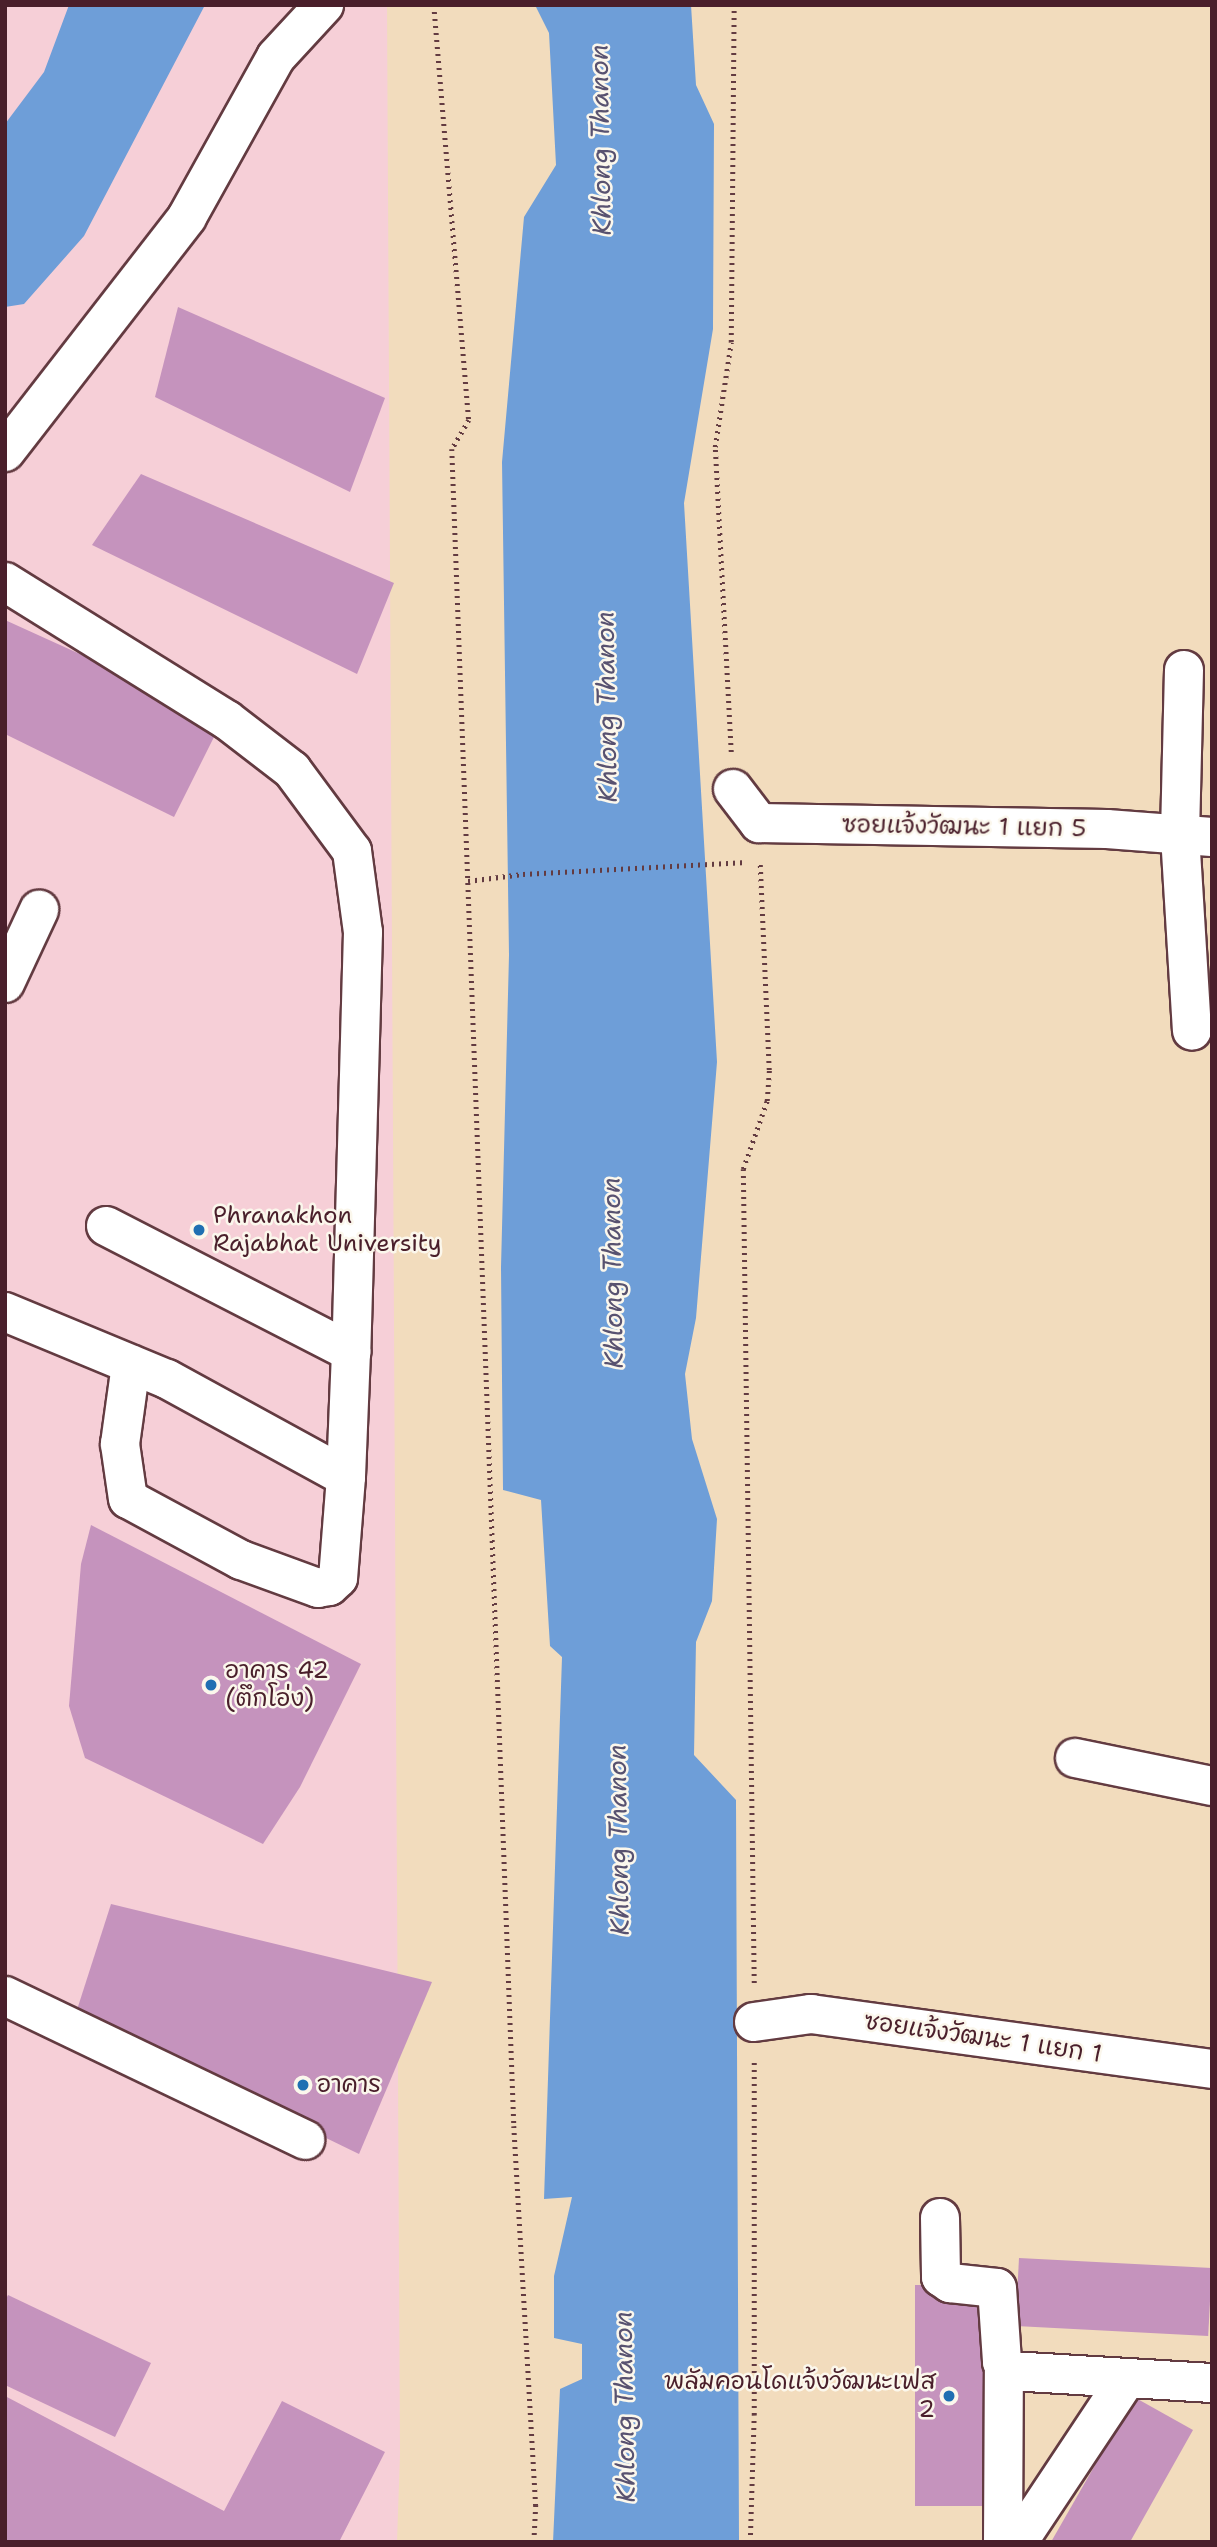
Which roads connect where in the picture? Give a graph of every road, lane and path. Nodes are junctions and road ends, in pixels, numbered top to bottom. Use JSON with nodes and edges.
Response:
{"nodes":[{"id":1,"x":324,"y":5,"type":"edge"},
{"id":2,"x":434,"y":5,"type":"edge"},
{"id":3,"x":733,"y":5,"type":"edge"},
{"id":4,"x":5,"y":452,"type":"edge"},
{"id":5,"x":5,"y":582,"type":"edge"},
{"id":6,"x":1184,"y":670,"type":"dead end"},
{"id":7,"x":733,"y":789,"type":"joint"},
{"id":8,"x":759,"y":822,"type":"junction"},
{"id":9,"x":1196,"y":836,"type":"edge"},
{"id":10,"x":728,"y":864,"type":"dead end"},
{"id":11,"x":468,"y":881,"type":"junction"},
{"id":12,"x":39,"y":910,"type":"dead end"},
{"id":13,"x":5,"y":982,"type":"edge"},
{"id":14,"x":1192,"y":1031,"type":"dead end"},
{"id":15,"x":106,"y":1226,"type":"dead end"},
{"id":16,"x":5,"y":1312,"type":"edge"},
{"id":17,"x":351,"y":1352,"type":"junction"},
{"id":18,"x":131,"y":1365,"type":"junction"},
{"id":19,"x":346,"y":1477,"type":"junction"},
{"id":20,"x":1075,"y":1758,"type":"dead end"},
{"id":21,"x":1212,"y":1786,"type":"edge"},
{"id":22,"x":5,"y":1996,"type":"edge"},
{"id":23,"x":754,"y":2022,"type":"junction"},
{"id":24,"x":1212,"y":2069,"type":"edge"},
{"id":25,"x":305,"y":2140,"type":"dead end"},
{"id":26,"x":940,"y":2218,"type":"dead end"},
{"id":27,"x":1004,"y":2367,"type":"junction"},
{"id":28,"x":1127,"y":2378,"type":"junction"},
{"id":29,"x":1212,"y":2383,"type":"edge"},
{"id":30,"x":534,"y":2542,"type":"edge"},
{"id":31,"x":750,"y":2542,"type":"edge"},
{"id":32,"x":1003,"y":2542,"type":"edge"},
{"id":33,"x":1018,"y":2542,"type":"edge"}],
"edges":[{"from":1,"to":4,"type":"street"},
{"from":2,"to":11,"type":"path"},
{"from":3,"to":7,"type":"path"},
{"from":5,"to":17,"type":"street"},
{"from":6,"to":9,"type":"street"},
{"from":7,"to":8,"type":"street"},
{"from":8,"to":9,"type":"street","name":"ซอยแจ้งวัฒนะ 1 แยก 5"},
{"from":8,"to":23,"type":"path"},
{"from":9,"to":14,"type":"street"},
{"from":10,"to":11,"type":"path"},
{"from":11,"to":30,"type":"path"},
{"from":12,"to":13,"type":"street"},
{"from":15,"to":17,"type":"street"},
{"from":16,"to":18,"type":"street"},
{"from":17,"to":19,"type":"street"},
{"from":18,"to":19,"type":"street"},
{"from":18,"to":19,"type":"street"},
{"from":20,"to":21,"type":"street"},
{"from":22,"to":25,"type":"street"},
{"from":23,"to":24,"type":"street","name":"ซอยแจ้งวัฒนะ 1 แยก 1"},
{"from":23,"to":31,"type":"path"},
{"from":26,"to":27,"type":"street"},
{"from":27,"to":28,"type":"street"},
{"from":27,"to":32,"type":"street"},
{"from":28,"to":29,"type":"street"},
{"from":28,"to":33,"type":"street"}]}
